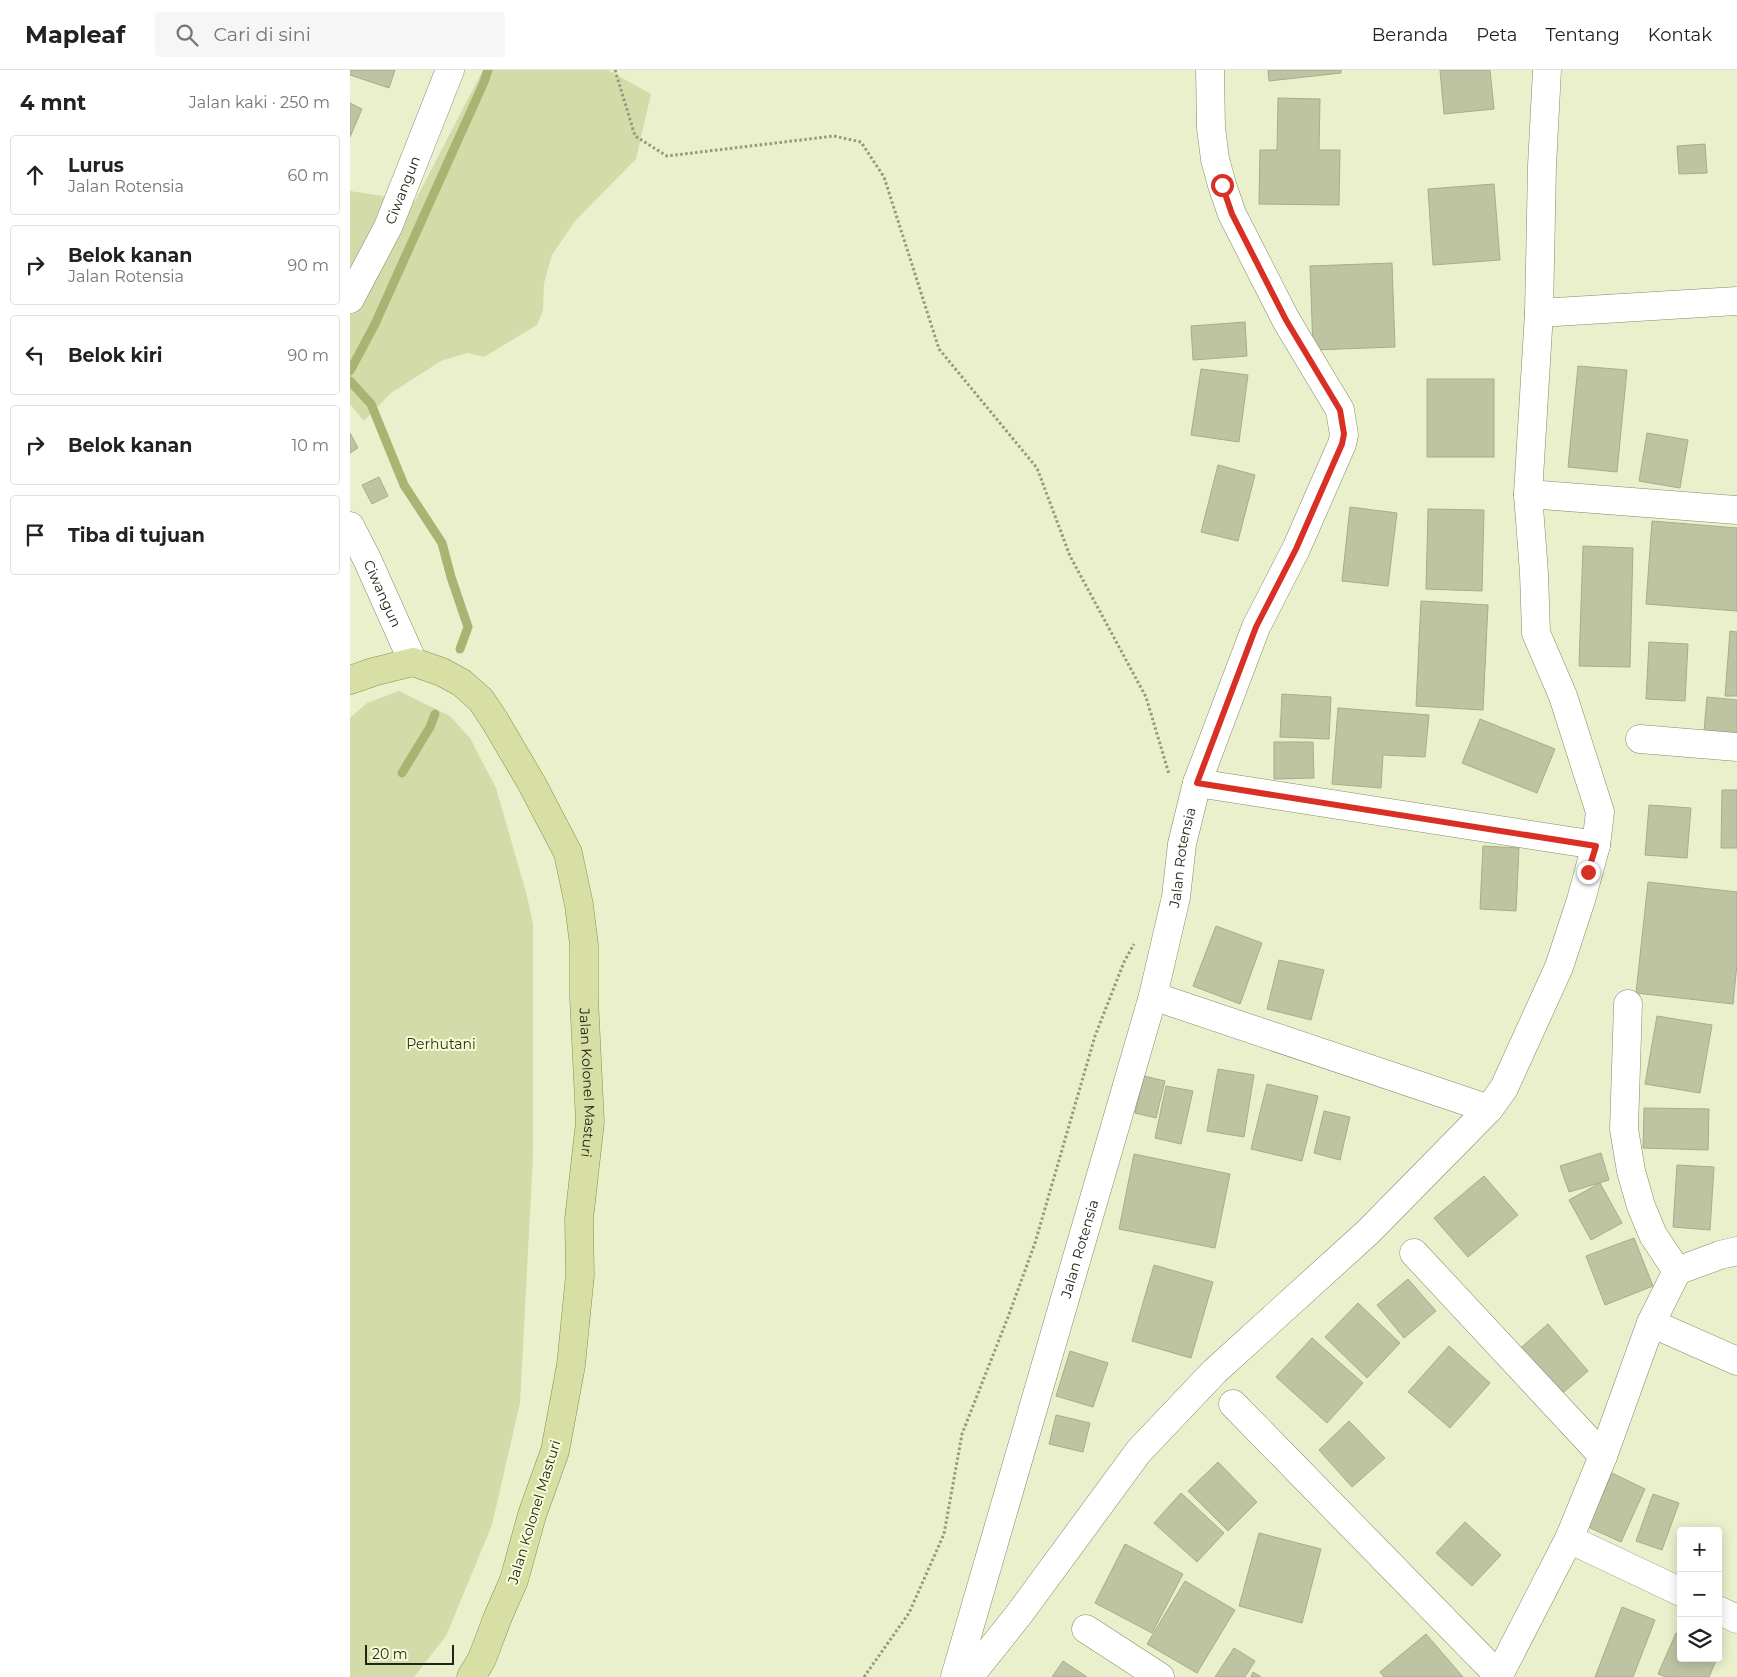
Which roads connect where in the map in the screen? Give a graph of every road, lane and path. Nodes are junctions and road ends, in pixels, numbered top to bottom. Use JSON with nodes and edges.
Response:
{"nodes":[{"id":1,"x":615,"y":70,"type":"edge"},
{"id":2,"x":1210,"y":70,"type":"edge"},
{"id":3,"x":1547,"y":70,"type":"edge"},
{"id":4,"x":449,"y":73,"type":"edge"},
{"id":5,"x":350,"y":299,"type":"edge"},
{"id":6,"x":1737,"y":301,"type":"edge"},
{"id":7,"x":1539,"y":314,"type":"junction"},
{"id":8,"x":1528,"y":494,"type":"junction"},
{"id":9,"x":1737,"y":510,"type":"edge"},
{"id":10,"x":350,"y":526,"type":"edge"},
{"id":11,"x":413,"y":662,"type":"junction"},
{"id":12,"x":350,"y":680,"type":"edge"},
{"id":13,"x":1640,"y":739,"type":"dead end"},
{"id":14,"x":1737,"y":747,"type":"edge"},
{"id":15,"x":1184,"y":783,"type":"junction"},
{"id":16,"x":1596,"y":846,"type":"junction"},
{"id":17,"x":1138,"y":936,"type":"dead end"},
{"id":18,"x":1153,"y":996,"type":"junction"},
{"id":19,"x":1628,"y":1004,"type":"dead end"},
{"id":20,"x":1489,"y":1109,"type":"junction"},
{"id":21,"x":1737,"y":1251,"type":"edge"},
{"id":22,"x":1414,"y":1254,"type":"dead end"},
{"id":23,"x":1677,"y":1271,"type":"junction"},
{"id":24,"x":1651,"y":1323,"type":"junction"},
{"id":25,"x":1737,"y":1362,"type":"edge"},
{"id":26,"x":1232,"y":1404,"type":"dead end"},
{"id":27,"x":1603,"y":1456,"type":"junction"},
{"id":28,"x":1569,"y":1539,"type":"junction"},
{"id":29,"x":1677,"y":1590,"type":"edge"},
{"id":30,"x":1722,"y":1612,"type":"edge"},
{"id":31,"x":1737,"y":1619,"type":"edge"},
{"id":32,"x":1086,"y":1629,"type":"dead end"},
{"id":33,"x":471,"y":1677,"type":"edge"},
{"id":34,"x":864,"y":1677,"type":"edge"},
{"id":35,"x":955,"y":1677,"type":"edge"},
{"id":36,"x":969,"y":1677,"type":"edge"},
{"id":37,"x":1160,"y":1677,"type":"edge"},
{"id":38,"x":1499,"y":1677,"type":"edge"}],
"edges":[{"from":1,"to":15,"type":"path"},
{"from":2,"to":15,"type":"street","name":"Jalan Rotensia"},
{"from":3,"to":7,"type":"street"},
{"from":4,"to":5,"type":"street","name":"Ciwangun"},
{"from":6,"to":7,"type":"street"},
{"from":7,"to":8,"type":"street"},
{"from":8,"to":9,"type":"street"},
{"from":8,"to":16,"type":"street"},
{"from":10,"to":11,"type":"street","name":"Ciwangun"},
{"from":11,"to":12,"type":"main road"},
{"from":11,"to":33,"type":"main road","name":"Jalan Kolonel Masturi"},
{"from":13,"to":14,"type":"street"},
{"from":15,"to":16,"type":"street"},
{"from":15,"to":18,"type":"street","name":"Jalan Rotensia"},
{"from":16,"to":20,"type":"street"},
{"from":17,"to":34,"type":"path"},
{"from":18,"to":20,"type":"street"},
{"from":18,"to":35,"type":"street","name":"Jalan Rotensia"},
{"from":19,"to":23,"type":"street"},
{"from":20,"to":36,"type":"street"},
{"from":21,"to":23,"type":"street"},
{"from":22,"to":27,"type":"street"},
{"from":23,"to":24,"type":"street"},
{"from":24,"to":25,"type":"street"},
{"from":24,"to":27,"type":"street"},
{"from":26,"to":38,"type":"street"},
{"from":27,"to":28,"type":"street"},
{"from":28,"to":29,"type":"street"},
{"from":28,"to":38,"type":"street"},
{"from":30,"to":31,"type":"street"},
{"from":32,"to":37,"type":"street"}]}
